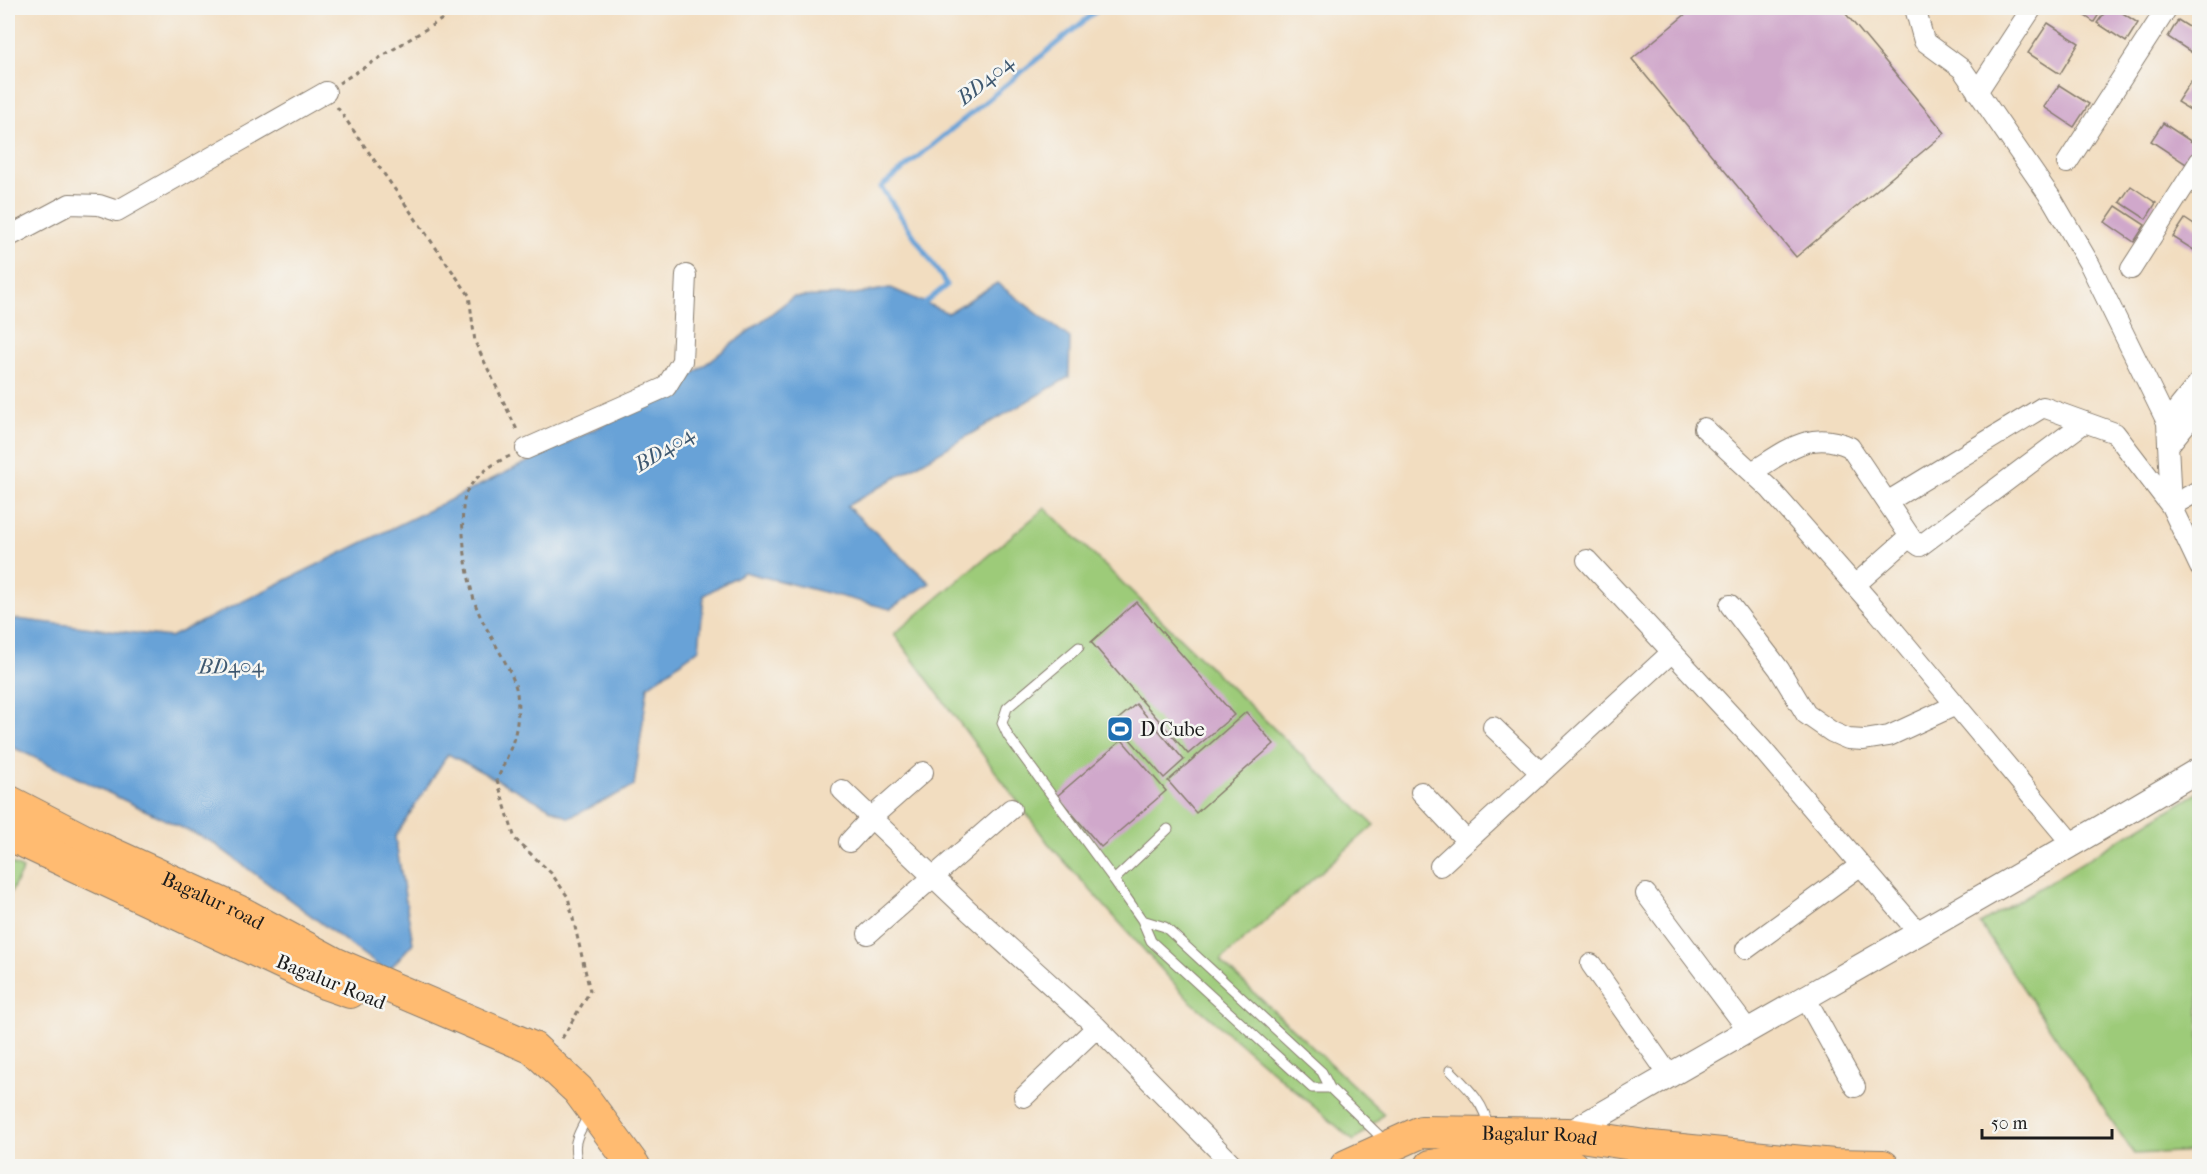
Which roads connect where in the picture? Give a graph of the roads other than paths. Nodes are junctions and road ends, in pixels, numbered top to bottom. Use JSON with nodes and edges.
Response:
{"nodes":[{"id":1,"x":1915,"y":8,"type":"edge"},
{"id":2,"x":2032,"y":8,"type":"edge"},
{"id":3,"x":2168,"y":8,"type":"edge"},
{"id":4,"x":326,"y":92,"type":"road end"},
{"id":5,"x":1977,"y":92,"type":"junction"},
{"id":6,"x":2199,"y":161,"type":"edge"},
{"id":7,"x":2067,"y":163,"type":"dead end"},
{"id":8,"x":8,"y":237,"type":"edge"},
{"id":9,"x":2131,"y":269,"type":"dead end"},
{"id":10,"x":687,"y":275,"type":"dead end"},
{"id":11,"x":2199,"y":381,"type":"edge"},
{"id":12,"x":2199,"y":407,"type":"edge"},
{"id":13,"x":2085,"y":422,"type":"junction"},
{"id":14,"x":2167,"y":422,"type":"junction"},
{"id":15,"x":1704,"y":428,"type":"dead end"},
{"id":16,"x":2168,"y":446,"type":"junction"},
{"id":17,"x":526,"y":449,"type":"road end"},
{"id":18,"x":1752,"y":472,"type":"junction"},
{"id":19,"x":2199,"y":490,"type":"edge"},
{"id":20,"x":1887,"y":502,"type":"junction"},
{"id":21,"x":2171,"y":506,"type":"junction"},
{"id":22,"x":1913,"y":541,"type":"junction"},
{"id":23,"x":1587,"y":560,"type":"dead end"},
{"id":24,"x":2199,"y":567,"type":"edge"},
{"id":25,"x":1855,"y":585,"type":"junction"},
{"id":26,"x":1730,"y":605,"type":"dead end"},
{"id":27,"x":1079,"y":647,"type":"dead end"},
{"id":28,"x":1672,"y":652,"type":"junction"},
{"id":29,"x":1956,"y":705,"type":"junction"},
{"id":30,"x":1493,"y":727,"type":"dead end"},
{"id":31,"x":2199,"y":769,"type":"edge"},
{"id":32,"x":923,"y":772,"type":"dead end"},
{"id":33,"x":1541,"y":773,"type":"junction"},
{"id":34,"x":842,"y":790,"type":"dead end"},
{"id":35,"x":1421,"y":792,"type":"dead end"},
{"id":36,"x":8,"y":801,"type":"edge"},
{"id":37,"x":1011,"y":809,"type":"dead end"},
{"id":38,"x":872,"y":817,"type":"junction"},
{"id":39,"x":1168,"y":829,"type":"dead end"},
{"id":40,"x":8,"y":834,"type":"edge"},
{"id":41,"x":1467,"y":841,"type":"junction"},
{"id":42,"x":849,"y":842,"type":"dead end"},
{"id":43,"x":2073,"y":845,"type":"junction"},
{"id":44,"x":1440,"y":866,"type":"dead end"},
{"id":45,"x":1861,"y":866,"type":"junction"},
{"id":46,"x":933,"y":877,"type":"junction"},
{"id":47,"x":1114,"y":880,"type":"junction"},
{"id":48,"x":1646,"y":894,"type":"dead end"},
{"id":49,"x":1142,"y":920,"type":"junction"},
{"id":50,"x":1918,"y":932,"type":"junction"},
{"id":51,"x":868,"y":934,"type":"dead end"},
{"id":52,"x":1746,"y":949,"type":"dead end"},
{"id":53,"x":1591,"y":964,"type":"dead end"},
{"id":54,"x":1805,"y":997,"type":"junction"},
{"id":55,"x":1097,"y":1027,"type":"junction"},
{"id":56,"x":1748,"y":1030,"type":"junction"},
{"id":57,"x":545,"y":1065,"type":"junction"},
{"id":58,"x":1450,"y":1070,"type":"dead end"},
{"id":59,"x":1669,"y":1076,"type":"junction"},
{"id":60,"x":1330,"y":1088,"type":"junction"},
{"id":61,"x":1855,"y":1088,"type":"dead end"},
{"id":62,"x":1024,"y":1097,"type":"dead end"},
{"id":63,"x":588,"y":1116,"type":"junction"},
{"id":64,"x":1488,"y":1133,"type":"junction"},
{"id":65,"x":1568,"y":1134,"type":"junction"},
{"id":66,"x":1390,"y":1146,"type":"junction"},
{"id":67,"x":1470,"y":1163,"type":"edge"},
{"id":68,"x":1847,"y":1165,"type":"edge"},
{"id":69,"x":1566,"y":1166,"type":"edge"},
{"id":70,"x":579,"y":1167,"type":"edge"},
{"id":71,"x":623,"y":1167,"type":"edge"},
{"id":72,"x":634,"y":1167,"type":"edge"},
{"id":73,"x":1234,"y":1167,"type":"edge"},
{"id":74,"x":1346,"y":1167,"type":"edge"},
{"id":75,"x":1431,"y":1167,"type":"edge"},
{"id":76,"x":1883,"y":1167,"type":"edge"}],
"edges":[{"from":1,"to":5,"type":"street"},
{"from":2,"to":5,"type":"street"},
{"from":3,"to":7,"type":"street"},
{"from":4,"to":8,"type":"street"},
{"from":5,"to":14,"type":"street"},
{"from":6,"to":9,"type":"street"},
{"from":10,"to":17,"type":"street"},
{"from":11,"to":14,"type":"street"},
{"from":12,"to":16,"type":"street"},
{"from":13,"to":20,"type":"street"},
{"from":13,"to":21,"type":"street"},
{"from":13,"to":22,"type":"street"},
{"from":14,"to":16,"type":"street"},
{"from":15,"to":18,"type":"street"},
{"from":16,"to":21,"type":"street"},
{"from":18,"to":20,"type":"street"},
{"from":18,"to":25,"type":"street"},
{"from":19,"to":21,"type":"street"},
{"from":20,"to":22,"type":"street"},
{"from":21,"to":24,"type":"street"},
{"from":22,"to":25,"type":"street"},
{"from":23,"to":28,"type":"street"},
{"from":25,"to":29,"type":"street"},
{"from":26,"to":29,"type":"street"},
{"from":27,"to":47,"type":"lane"},
{"from":28,"to":33,"type":"street"},
{"from":28,"to":45,"type":"street"},
{"from":29,"to":43,"type":"street"},
{"from":30,"to":33,"type":"street"},
{"from":31,"to":43,"type":"street"},
{"from":32,"to":38,"type":"street"},
{"from":33,"to":41,"type":"street"},
{"from":34,"to":38,"type":"street"},
{"from":35,"to":41,"type":"street"},
{"from":36,"to":57,"type":"main road","name":"Bagalur road"},
{"from":37,"to":46,"type":"street"},
{"from":38,"to":42,"type":"street"},
{"from":38,"to":46,"type":"street"},
{"from":39,"to":47,"type":"lane"},
{"from":40,"to":57,"type":"main road","name":"Bagalur Road"},
{"from":41,"to":44,"type":"street"},
{"from":43,"to":50,"type":"street"},
{"from":45,"to":50,"type":"street"},
{"from":45,"to":52,"type":"street"},
{"from":46,"to":51,"type":"street"},
{"from":46,"to":55,"type":"street"},
{"from":47,"to":49,"type":"lane"},
{"from":48,"to":56,"type":"street"},
{"from":49,"to":60,"type":"lane"},
{"from":49,"to":60,"type":"lane"},
{"from":50,"to":54,"type":"street"},
{"from":53,"to":59,"type":"street"},
{"from":54,"to":56,"type":"street"},
{"from":54,"to":61,"type":"street"},
{"from":55,"to":62,"type":"street"},
{"from":55,"to":73,"type":"street"},
{"from":56,"to":59,"type":"street"},
{"from":57,"to":63,"type":"main road","name":"Bagalur Road"},
{"from":57,"to":72,"type":"main road","name":"Bagalur Road"},
{"from":58,"to":64,"type":"lane"},
{"from":59,"to":65,"type":"street"},
{"from":60,"to":66,"type":"lane"},
{"from":63,"to":70,"type":"lane"},
{"from":63,"to":71,"type":"main road","name":"Bagalur Road"},
{"from":64,"to":65,"type":"main road","name":"Bagalur Road"},
{"from":64,"to":66,"type":"main road","name":"Bagalur Road"},
{"from":65,"to":68,"type":"main road","name":"Bagalur Road"},
{"from":65,"to":69,"type":"street"},
{"from":66,"to":74,"type":"main road","name":"Bagalur Road"},
{"from":67,"to":69,"type":"main road","name":"Bagalur Road"},
{"from":67,"to":75,"type":"main road","name":"Bagalur Road"},
{"from":68,"to":76,"type":"main road","name":"Bagalur Road"}]}
